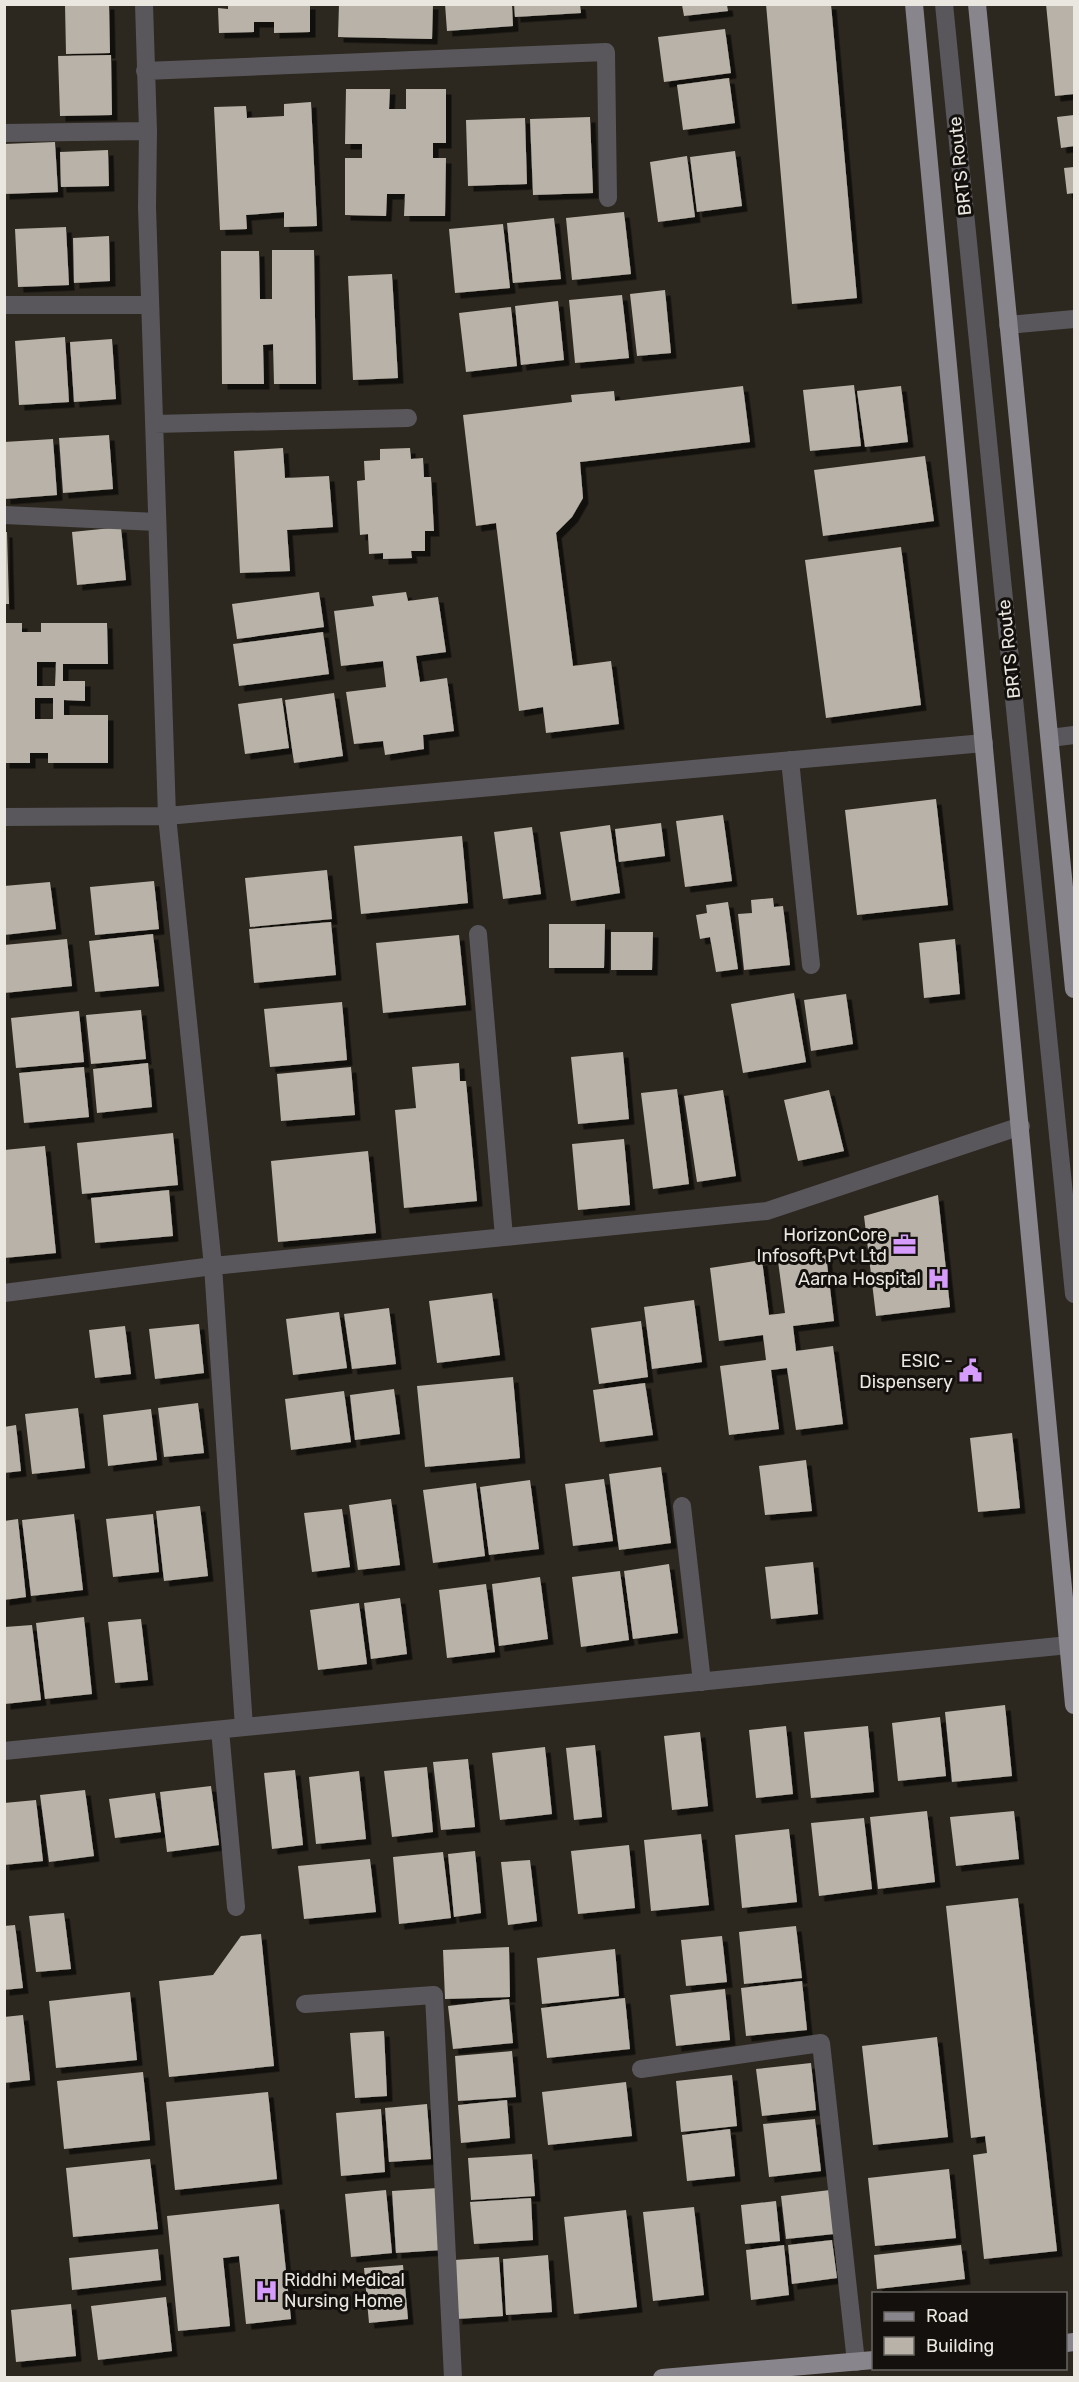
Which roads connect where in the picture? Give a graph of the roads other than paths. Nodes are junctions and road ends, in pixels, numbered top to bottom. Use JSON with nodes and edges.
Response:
{"nodes":[{"id":1,"x":144,"y":4,"type":"edge"},
{"id":2,"x":914,"y":4,"type":"edge"},
{"id":3,"x":944,"y":4,"type":"edge"},
{"id":4,"x":977,"y":4,"type":"edge"},
{"id":5,"x":145,"y":70,"type":"junction"},
{"id":6,"x":148,"y":131,"type":"junction"},
{"id":7,"x":4,"y":133,"type":"edge"},
{"id":8,"x":608,"y":198,"type":"dead end"},
{"id":9,"x":4,"y":305,"type":"edge"},
{"id":10,"x":150,"y":305,"type":"junction"},
{"id":11,"x":1074,"y":319,"type":"edge"},
{"id":12,"x":1008,"y":325,"type":"junction"},
{"id":13,"x":408,"y":418,"type":"dead end"},
{"id":14,"x":154,"y":424,"type":"junction"},
{"id":15,"x":4,"y":515,"type":"edge"},
{"id":16,"x":157,"y":522,"type":"junction"},
{"id":17,"x":1074,"y":735,"type":"edge"},
{"id":18,"x":1050,"y":738,"type":"junction"},
{"id":19,"x":984,"y":743,"type":"junction"},
{"id":20,"x":790,"y":760,"type":"junction"},
{"id":21,"x":167,"y":816,"type":"junction"},
{"id":22,"x":4,"y":817,"type":"edge"},
{"id":23,"x":478,"y":934,"type":"dead end"},
{"id":24,"x":811,"y":965,"type":"dead end"},
{"id":25,"x":1074,"y":989,"type":"edge"},
{"id":26,"x":1021,"y":1126,"type":"junction"},
{"id":27,"x":504,"y":1237,"type":"junction"},
{"id":28,"x":213,"y":1266,"type":"junction"},
{"id":29,"x":4,"y":1293,"type":"edge"},
{"id":30,"x":1074,"y":1294,"type":"edge"},
{"id":31,"x":682,"y":1506,"type":"dead end"},
{"id":32,"x":1069,"y":1645,"type":"junction"},
{"id":33,"x":702,"y":1682,"type":"junction"},
{"id":34,"x":1074,"y":1705,"type":"edge"},
{"id":35,"x":244,"y":1727,"type":"junction"},
{"id":36,"x":220,"y":1730,"type":"junction"},
{"id":37,"x":4,"y":1751,"type":"edge"},
{"id":38,"x":236,"y":1907,"type":"dead end"},
{"id":39,"x":305,"y":2004,"type":"dead end"},
{"id":40,"x":641,"y":2068,"type":"dead end"},
{"id":41,"x":865,"y":2361,"type":"edge"},
{"id":42,"x":453,"y":2378,"type":"edge"},
{"id":43,"x":662,"y":2378,"type":"edge"}],
"edges":[{"from":1,"to":5,"type":"street"},
{"from":2,"to":19,"type":"main road"},
{"from":3,"to":30,"type":"street","name":"BRTS Route"},
{"from":4,"to":12,"type":"main road"},
{"from":5,"to":6,"type":"street"},
{"from":5,"to":8,"type":"street"},
{"from":6,"to":7,"type":"street"},
{"from":6,"to":10,"type":"street"},
{"from":9,"to":10,"type":"street"},
{"from":10,"to":14,"type":"street"},
{"from":11,"to":12,"type":"street"},
{"from":12,"to":18,"type":"main road"},
{"from":13,"to":14,"type":"street"},
{"from":14,"to":16,"type":"street"},
{"from":15,"to":16,"type":"street"},
{"from":16,"to":21,"type":"street"},
{"from":17,"to":18,"type":"street"},
{"from":18,"to":25,"type":"main road"},
{"from":19,"to":20,"type":"street"},
{"from":19,"to":26,"type":"main road"},
{"from":20,"to":21,"type":"street"},
{"from":20,"to":24,"type":"street"},
{"from":21,"to":22,"type":"street"},
{"from":21,"to":28,"type":"street"},
{"from":23,"to":27,"type":"street"},
{"from":26,"to":27,"type":"street"},
{"from":26,"to":32,"type":"main road"},
{"from":27,"to":28,"type":"street"},
{"from":28,"to":29,"type":"street"},
{"from":28,"to":35,"type":"street"},
{"from":31,"to":33,"type":"street"},
{"from":32,"to":33,"type":"street"},
{"from":32,"to":34,"type":"main road"},
{"from":33,"to":35,"type":"street"},
{"from":35,"to":36,"type":"street"},
{"from":36,"to":37,"type":"street"},
{"from":36,"to":38,"type":"street"},
{"from":39,"to":42,"type":"street"},
{"from":40,"to":41,"type":"street"},
{"from":41,"to":43,"type":"main road"}]}
